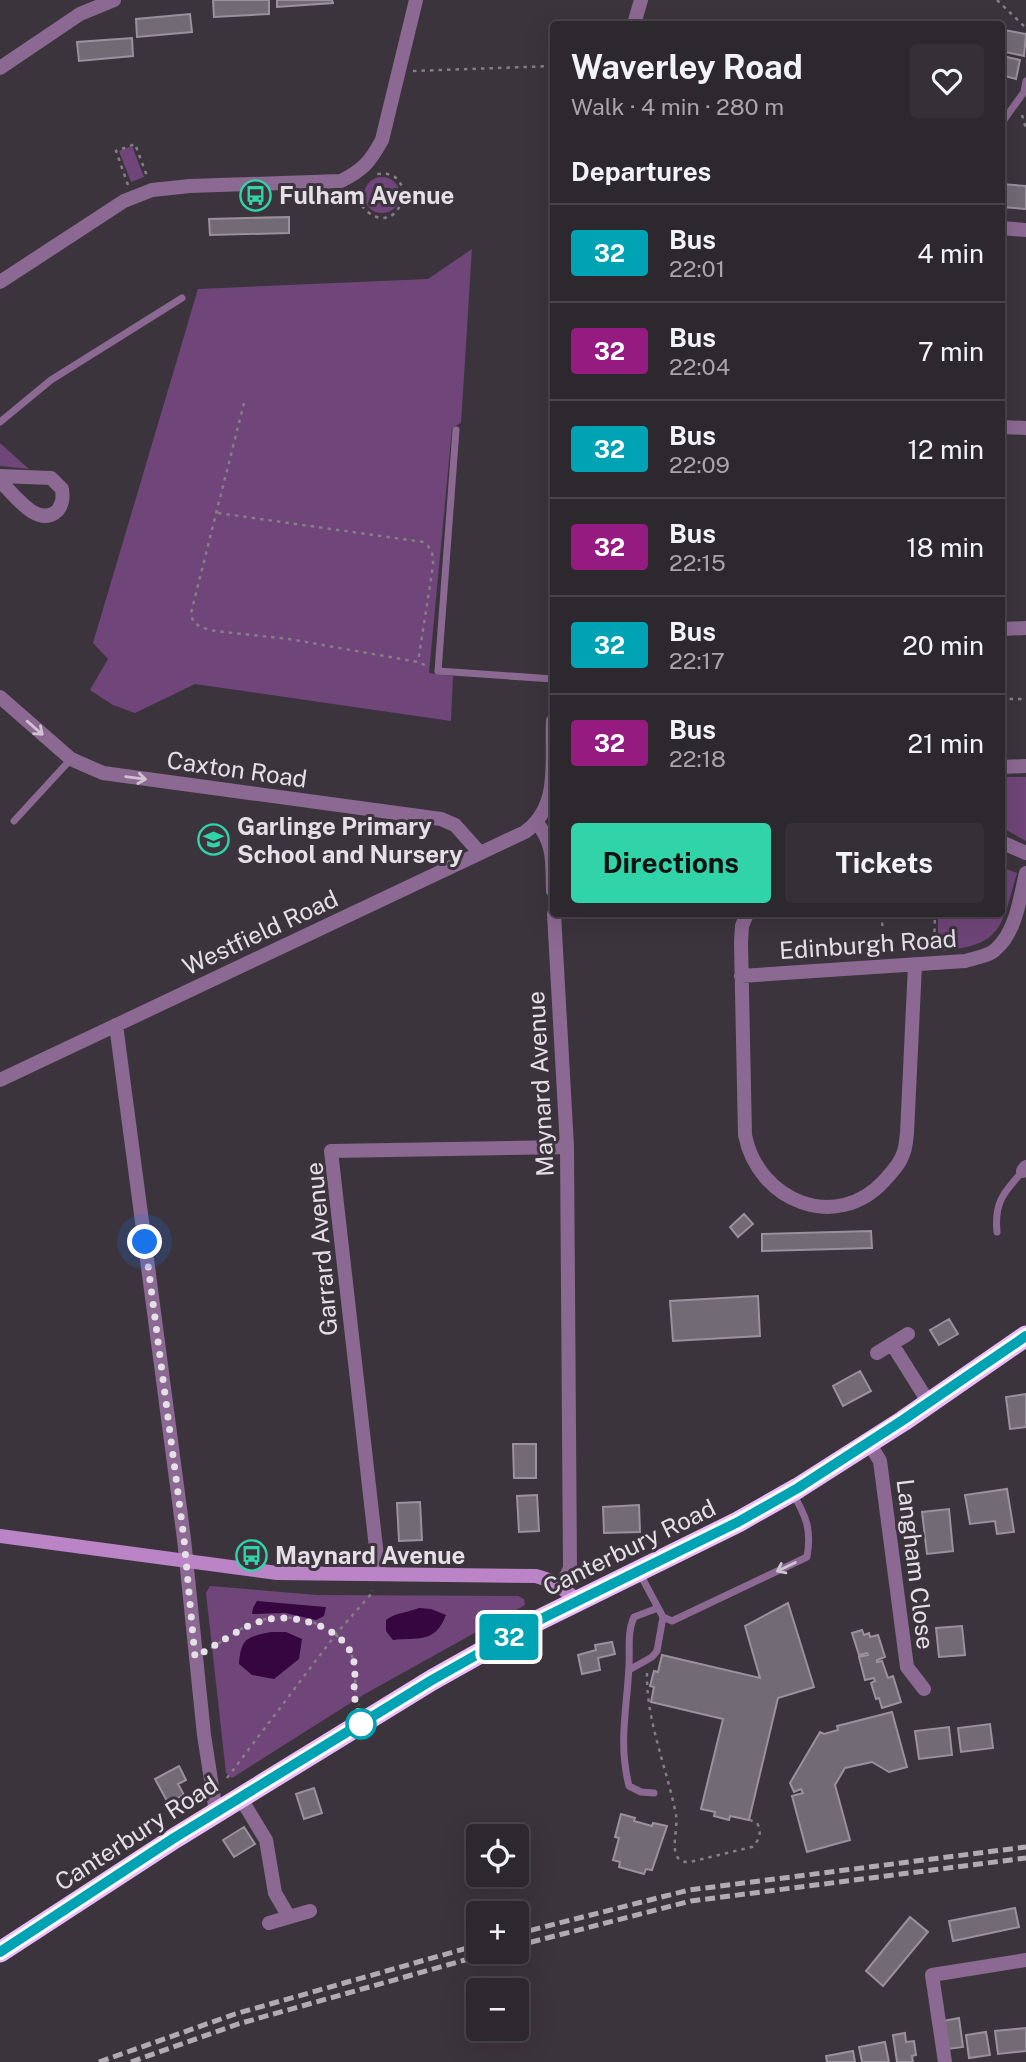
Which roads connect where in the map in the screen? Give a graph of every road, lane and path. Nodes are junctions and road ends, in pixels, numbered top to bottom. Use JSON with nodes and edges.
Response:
{"nodes":[{"id":1,"x":114,"y":0,"type":"edge"},
{"id":2,"x":416,"y":0,"type":"edge"},
{"id":3,"x":641,"y":0,"type":"edge"},
{"id":4,"x":997,"y":0,"type":"edge"},
{"id":5,"x":635,"y":21,"type":"edge"},
{"id":6,"x":1026,"y":28,"type":"edge"},
{"id":7,"x":550,"y":66,"type":"edge"},
{"id":8,"x":0,"y":68,"type":"edge"},
{"id":9,"x":400,"y":70,"type":"junction"},
{"id":10,"x":1026,"y":81,"type":"edge"},
{"id":11,"x":1005,"y":118,"type":"edge"},
{"id":12,"x":375,"y":174,"type":"dead end"},
{"id":13,"x":148,"y":181,"type":"dead end"},
{"id":14,"x":363,"y":183,"type":"dead end"},
{"id":15,"x":129,"y":188,"type":"dead end"},
{"id":16,"x":1005,"y":228,"type":"edge"},
{"id":17,"x":1026,"y":230,"type":"edge"},
{"id":18,"x":0,"y":282,"type":"edge"},
{"id":19,"x":182,"y":298,"type":"dead end"},
{"id":20,"x":244,"y":403,"type":"dead end"},
{"id":21,"x":0,"y":422,"type":"edge"},
{"id":22,"x":1005,"y":427,"type":"edge"},
{"id":23,"x":1026,"y":428,"type":"edge"},
{"id":24,"x":456,"y":430,"type":"dead end"},
{"id":25,"x":216,"y":513,"type":"junction"},
{"id":26,"x":1026,"y":628,"type":"edge"},
{"id":27,"x":1005,"y":629,"type":"edge"},
{"id":28,"x":418,"y":662,"type":"junction"},
{"id":29,"x":438,"y":671,"type":"junction"},
{"id":30,"x":550,"y":679,"type":"edge"},
{"id":31,"x":0,"y":697,"type":"edge"},
{"id":32,"x":1005,"y":699,"type":"edge"},
{"id":33,"x":1026,"y":699,"type":"edge"},
{"id":34,"x":71,"y":759,"type":"junction"},
{"id":35,"x":1026,"y":766,"type":"edge"},
{"id":36,"x":1005,"y":767,"type":"edge"},
{"id":37,"x":550,"y":800,"type":"edge"},
{"id":38,"x":14,"y":821,"type":"dead end"},
{"id":39,"x":537,"y":823,"type":"junction"},
{"id":40,"x":550,"y":844,"type":"edge"},
{"id":41,"x":1005,"y":844,"type":"edge"},
{"id":42,"x":480,"y":853,"type":"junction"},
{"id":43,"x":1026,"y":853,"type":"edge"},
{"id":44,"x":1026,"y":873,"type":"edge"},
{"id":45,"x":554,"y":917,"type":"edge"},
{"id":46,"x":746,"y":917,"type":"edge"},
{"id":47,"x":882,"y":917,"type":"edge"},
{"id":48,"x":935,"y":917,"type":"edge"},
{"id":49,"x":934,"y":963,"type":"junction"},
{"id":50,"x":915,"y":965,"type":"junction"},
{"id":51,"x":884,"y":967,"type":"junction"},
{"id":52,"x":741,"y":976,"type":"junction"},
{"id":53,"x":116,"y":1026,"type":"junction"},
{"id":54,"x":0,"y":1080,"type":"edge"},
{"id":55,"x":567,"y":1147,"type":"junction"},
{"id":56,"x":1024,"y":1169,"type":"edge"},
{"id":57,"x":997,"y":1232,"type":"dead end"},
{"id":58,"x":908,"y":1334,"type":"dead end"},
{"id":59,"x":1026,"y":1336,"type":"edge"},
{"id":60,"x":892,"y":1344,"type":"junction"},
{"id":61,"x":877,"y":1353,"type":"dead end"},
{"id":62,"x":929,"y":1404,"type":"junction"},
{"id":63,"x":869,"y":1443,"type":"junction"},
{"id":64,"x":792,"y":1492,"type":"junction"},
{"id":65,"x":0,"y":1536,"type":"edge"},
{"id":66,"x":185,"y":1561,"type":"junction"},
{"id":67,"x":638,"y":1571,"type":"junction"},
{"id":68,"x":379,"y":1574,"type":"junction"},
{"id":69,"x":561,"y":1587,"type":"junction"},
{"id":70,"x":579,"y":1601,"type":"junction"},
{"id":71,"x":657,"y":1608,"type":"junction"},
{"id":72,"x":663,"y":1618,"type":"junction"},
{"id":73,"x":336,"y":1634,"type":"junction"},
{"id":74,"x":195,"y":1657,"type":"junction"},
{"id":75,"x":648,"y":1659,"type":"junction"},
{"id":76,"x":629,"y":1670,"type":"junction"},
{"id":77,"x":923,"y":1689,"type":"dead end"},
{"id":78,"x":359,"y":1705,"type":"dead end"},
{"id":79,"x":233,"y":1791,"type":"junction"},
{"id":80,"x":654,"y":1793,"type":"dead end"},
{"id":81,"x":215,"y":1812,"type":"junction"},
{"id":82,"x":750,"y":1820,"type":"dead end"},
{"id":83,"x":310,"y":1910,"type":"dead end"},
{"id":84,"x":289,"y":1917,"type":"junction"},
{"id":85,"x":269,"y":1923,"type":"dead end"},
{"id":86,"x":0,"y":1952,"type":"edge"},
{"id":87,"x":1026,"y":1960,"type":"edge"},
{"id":88,"x":945,"y":2062,"type":"edge"}],
"edges":[{"from":1,"to":8,"type":"street"},
{"from":2,"to":9,"type":"street"},
{"from":3,"to":5,"type":"street"},
{"from":4,"to":6,"type":"path"},
{"from":7,"to":9,"type":"path"},
{"from":9,"to":18,"type":"street"},
{"from":10,"to":11,"type":"lane"},
{"from":12,"to":14,"type":"path"},
{"from":13,"to":15,"type":"path"},
{"from":16,"to":17,"type":"street"},
{"from":19,"to":21,"type":"lane"},
{"from":20,"to":25,"type":"path"},
{"from":22,"to":23,"type":"street"},
{"from":24,"to":29,"type":"lane"},
{"from":25,"to":28,"type":"path"},
{"from":25,"to":28,"type":"path"},
{"from":26,"to":27,"type":"street"},
{"from":28,"to":29,"type":"path"},
{"from":29,"to":30,"type":"lane"},
{"from":31,"to":34,"type":"street","name":"Caxton Road","one_way":true},
{"from":32,"to":33,"type":"path"},
{"from":34,"to":38,"type":"lane"},
{"from":34,"to":42,"type":"street","name":"Caxton Road","one_way":true},
{"from":35,"to":36,"type":"street"},
{"from":37,"to":39,"type":"street"},
{"from":39,"to":40,"type":"street"},
{"from":39,"to":42,"type":"street","name":"Westfield Road"},
{"from":41,"to":43,"type":"street"},
{"from":42,"to":53,"type":"street","name":"Westfield Road"},
{"from":44,"to":49,"type":"street","name":"Edinburgh Road"},
{"from":45,"to":55,"type":"street","name":"Maynard Avenue"},
{"from":46,"to":52,"type":"street"},
{"from":47,"to":51,"type":"path"},
{"from":48,"to":49,"type":"path"},
{"from":49,"to":50,"type":"street","name":"Edinburgh Road"},
{"from":50,"to":51,"type":"street","name":"Edinburgh Road"},
{"from":50,"to":52,"type":"street"},
{"from":51,"to":52,"type":"street","name":"Edinburgh Road"},
{"from":53,"to":54,"type":"street","name":"Westfield Road"},
{"from":53,"to":66,"type":"street"},
{"from":55,"to":68,"type":"street","name":"Garrard Avenue"},
{"from":55,"to":69,"type":"street","name":"Maynard Avenue"},
{"from":56,"to":57,"type":"lane"},
{"from":58,"to":60,"type":"street"},
{"from":59,"to":62,"type":"highway","name":"Canterbury Road"},
{"from":60,"to":61,"type":"street"},
{"from":60,"to":62,"type":"street"},
{"from":62,"to":63,"type":"highway","name":"Canterbury Road"},
{"from":63,"to":64,"type":"highway","name":"Canterbury Road"},
{"from":63,"to":77,"type":"street","name":"Langham Close"},
{"from":64,"to":67,"type":"highway","name":"Canterbury Road"},
{"from":64,"to":72,"type":"lane","one_way":true},
{"from":65,"to":66,"type":"main road"},
{"from":66,"to":68,"type":"main road"},
{"from":66,"to":74,"type":"street"},
{"from":67,"to":70,"type":"highway","name":"Canterbury Road"},
{"from":67,"to":71,"type":"lane"},
{"from":68,"to":69,"type":"main road"},
{"from":68,"to":73,"type":"path"},
{"from":69,"to":70,"type":"main road"},
{"from":70,"to":79,"type":"highway","name":"Canterbury Road"},
{"from":71,"to":72,"type":"lane"},
{"from":71,"to":76,"type":"lane"},
{"from":72,"to":75,"type":"lane"},
{"from":73,"to":74,"type":"path"},
{"from":73,"to":78,"type":"path"},
{"from":73,"to":79,"type":"path"},
{"from":74,"to":81,"type":"street"},
{"from":75,"to":76,"type":"lane"},
{"from":75,"to":82,"type":"path"},
{"from":76,"to":80,"type":"lane"},
{"from":79,"to":81,"type":"highway","name":"Canterbury Road"},
{"from":79,"to":84,"type":"street"},
{"from":81,"to":86,"type":"highway","name":"Canterbury Road"},
{"from":83,"to":84,"type":"street"},
{"from":84,"to":85,"type":"street"},
{"from":87,"to":88,"type":"street"}]}
